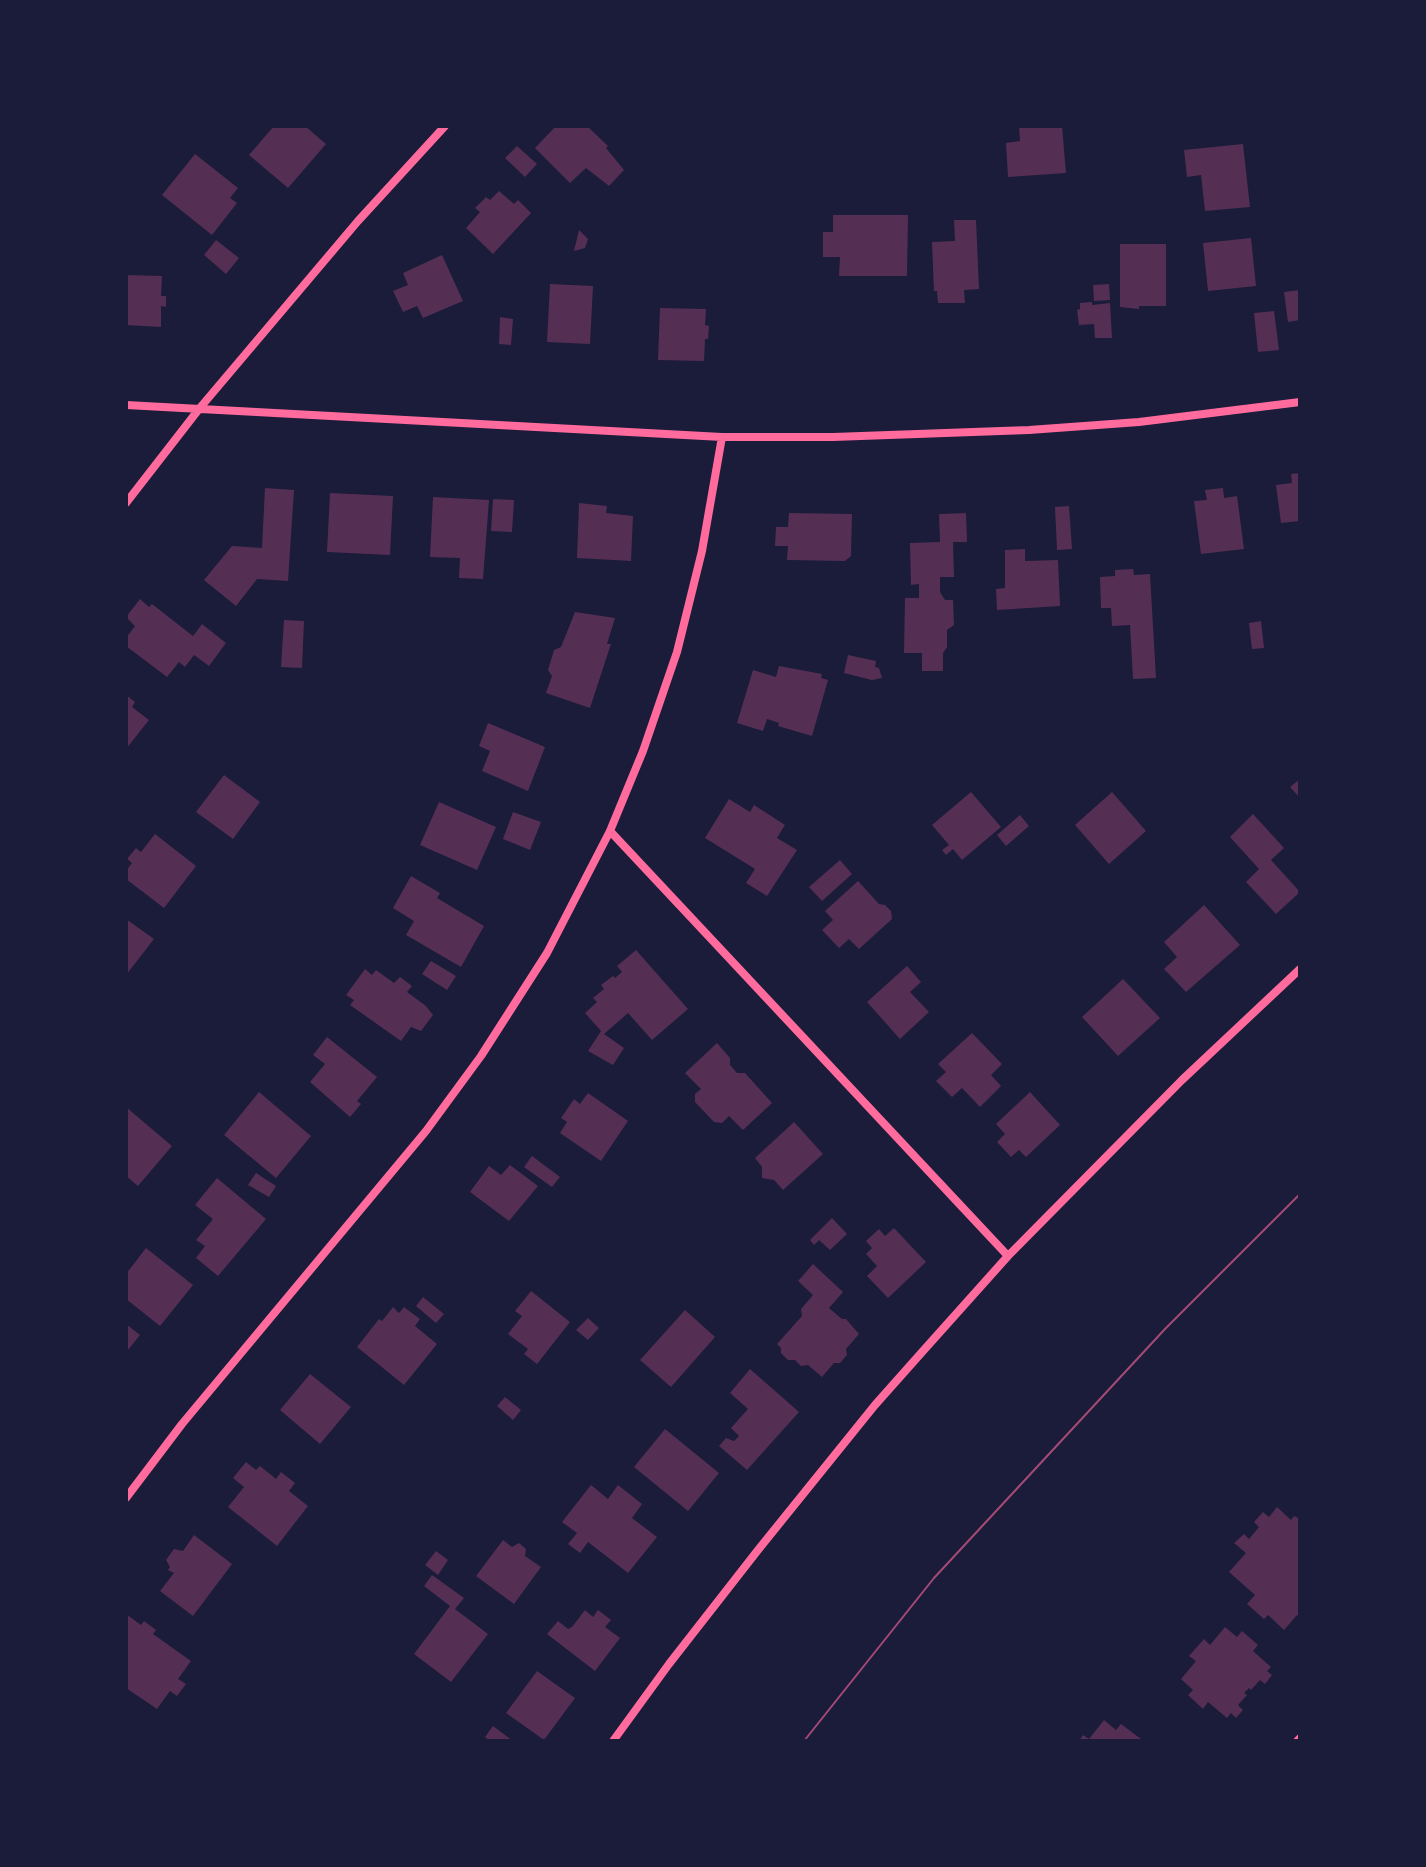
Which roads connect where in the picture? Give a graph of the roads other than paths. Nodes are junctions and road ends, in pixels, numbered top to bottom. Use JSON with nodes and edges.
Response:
{"nodes":[{"id":1,"x":445,"y":126,"type":"edge"},
{"id":2,"x":1300,"y":402,"type":"edge"},
{"id":3,"x":126,"y":405,"type":"edge"},
{"id":4,"x":199,"y":409,"type":"junction"},
{"id":5,"x":722,"y":437,"type":"junction"},
{"id":6,"x":126,"y":503,"type":"edge"},
{"id":7,"x":610,"y":831,"type":"junction"},
{"id":8,"x":1300,"y":969,"type":"edge"},
{"id":9,"x":1008,"y":1256,"type":"junction"},
{"id":10,"x":126,"y":1498,"type":"edge"},
{"id":11,"x":613,"y":1741,"type":"edge"}],
"edges":[{"from":1,"to":4,"type":"street"},
{"from":2,"to":5,"type":"street"},
{"from":3,"to":4,"type":"street"},
{"from":4,"to":5,"type":"street"},
{"from":4,"to":6,"type":"street"},
{"from":5,"to":7,"type":"street"},
{"from":7,"to":9,"type":"street"},
{"from":7,"to":10,"type":"street"},
{"from":8,"to":9,"type":"street"},
{"from":9,"to":11,"type":"street"}]}
